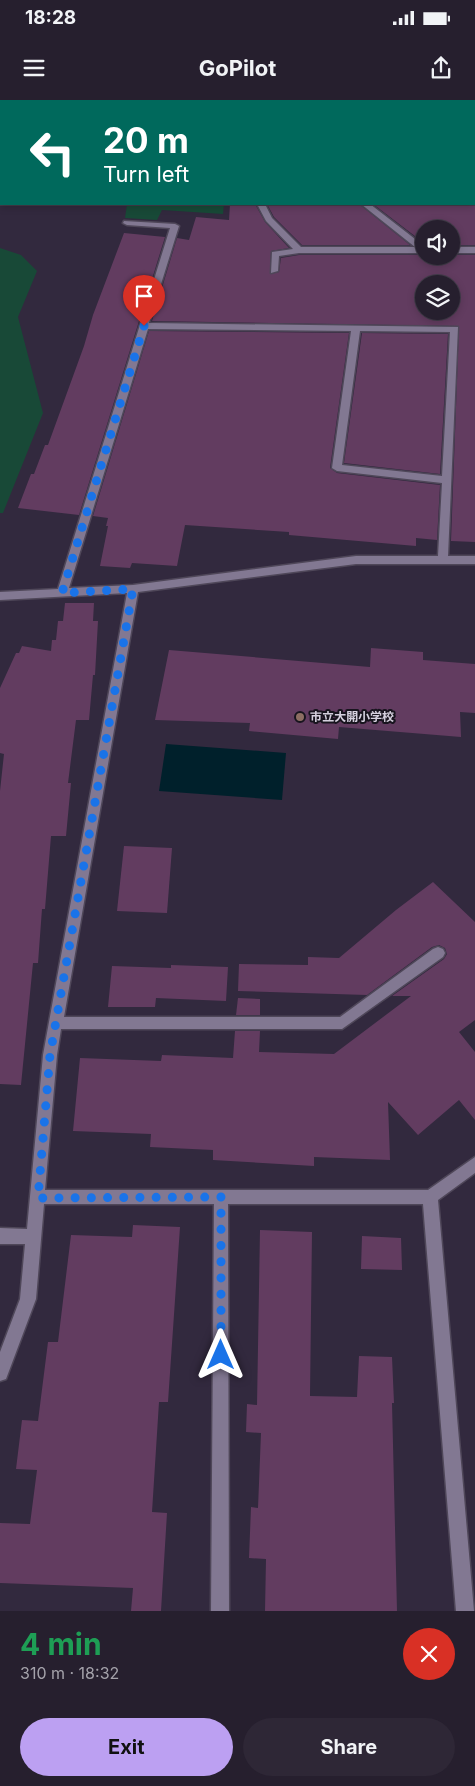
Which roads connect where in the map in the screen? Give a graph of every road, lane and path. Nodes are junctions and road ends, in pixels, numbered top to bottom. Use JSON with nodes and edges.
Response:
{"nodes":[{"id":1,"x":262,"y":205,"type":"edge"},
{"id":2,"x":366,"y":205,"type":"edge"},
{"id":3,"x":127,"y":224,"type":"dead end"},
{"id":4,"x":415,"y":244,"type":"edge"},
{"id":5,"x":299,"y":250,"type":"junction"},
{"id":6,"x":415,"y":250,"type":"edge"},
{"id":7,"x":460,"y":250,"type":"edge"},
{"id":8,"x":475,"y":250,"type":"edge"},
{"id":9,"x":274,"y":271,"type":"dead end"},
{"id":10,"x":144,"y":326,"type":"junction"},
{"id":11,"x":356,"y":328,"type":"junction"},
{"id":12,"x":448,"y":480,"type":"junction"},
{"id":13,"x":443,"y":559,"type":"junction"},
{"id":14,"x":475,"y":560,"type":"edge"},
{"id":15,"x":133,"y":589,"type":"junction"},
{"id":16,"x":62,"y":593,"type":"junction"},
{"id":17,"x":0,"y":596,"type":"edge"},
{"id":18,"x":438,"y":953,"type":"dead end"},
{"id":19,"x":56,"y":1023,"type":"junction"},
{"id":20,"x":475,"y":1164,"type":"edge"},
{"id":21,"x":430,"y":1196,"type":"junction"},
{"id":22,"x":221,"y":1197,"type":"junction"},
{"id":23,"x":38,"y":1198,"type":"junction"},
{"id":24,"x":0,"y":1236,"type":"edge"},
{"id":25,"x":34,"y":1237,"type":"junction"},
{"id":26,"x":0,"y":1373,"type":"edge"},
{"id":27,"x":220,"y":1611,"type":"edge"},
{"id":28,"x":465,"y":1611,"type":"edge"}],
"edges":[{"from":1,"to":5,"type":"street"},
{"from":2,"to":4,"type":"street"},
{"from":3,"to":10,"type":"street"},
{"from":5,"to":6,"type":"street"},
{"from":5,"to":9,"type":"street"},
{"from":7,"to":8,"type":"street"},
{"from":10,"to":11,"type":"street"},
{"from":10,"to":16,"type":"street"},
{"from":11,"to":12,"type":"street"},
{"from":11,"to":12,"type":"street"},
{"from":12,"to":13,"type":"street"},
{"from":13,"to":14,"type":"street"},
{"from":13,"to":15,"type":"street"},
{"from":15,"to":16,"type":"street"},
{"from":15,"to":19,"type":"street"},
{"from":16,"to":17,"type":"street"},
{"from":18,"to":19,"type":"street"},
{"from":19,"to":23,"type":"street"},
{"from":20,"to":21,"type":"street"},
{"from":21,"to":22,"type":"street"},
{"from":21,"to":28,"type":"street"},
{"from":22,"to":23,"type":"street"},
{"from":22,"to":27,"type":"street"},
{"from":23,"to":25,"type":"street"},
{"from":24,"to":25,"type":"street"},
{"from":25,"to":26,"type":"street"}]}
